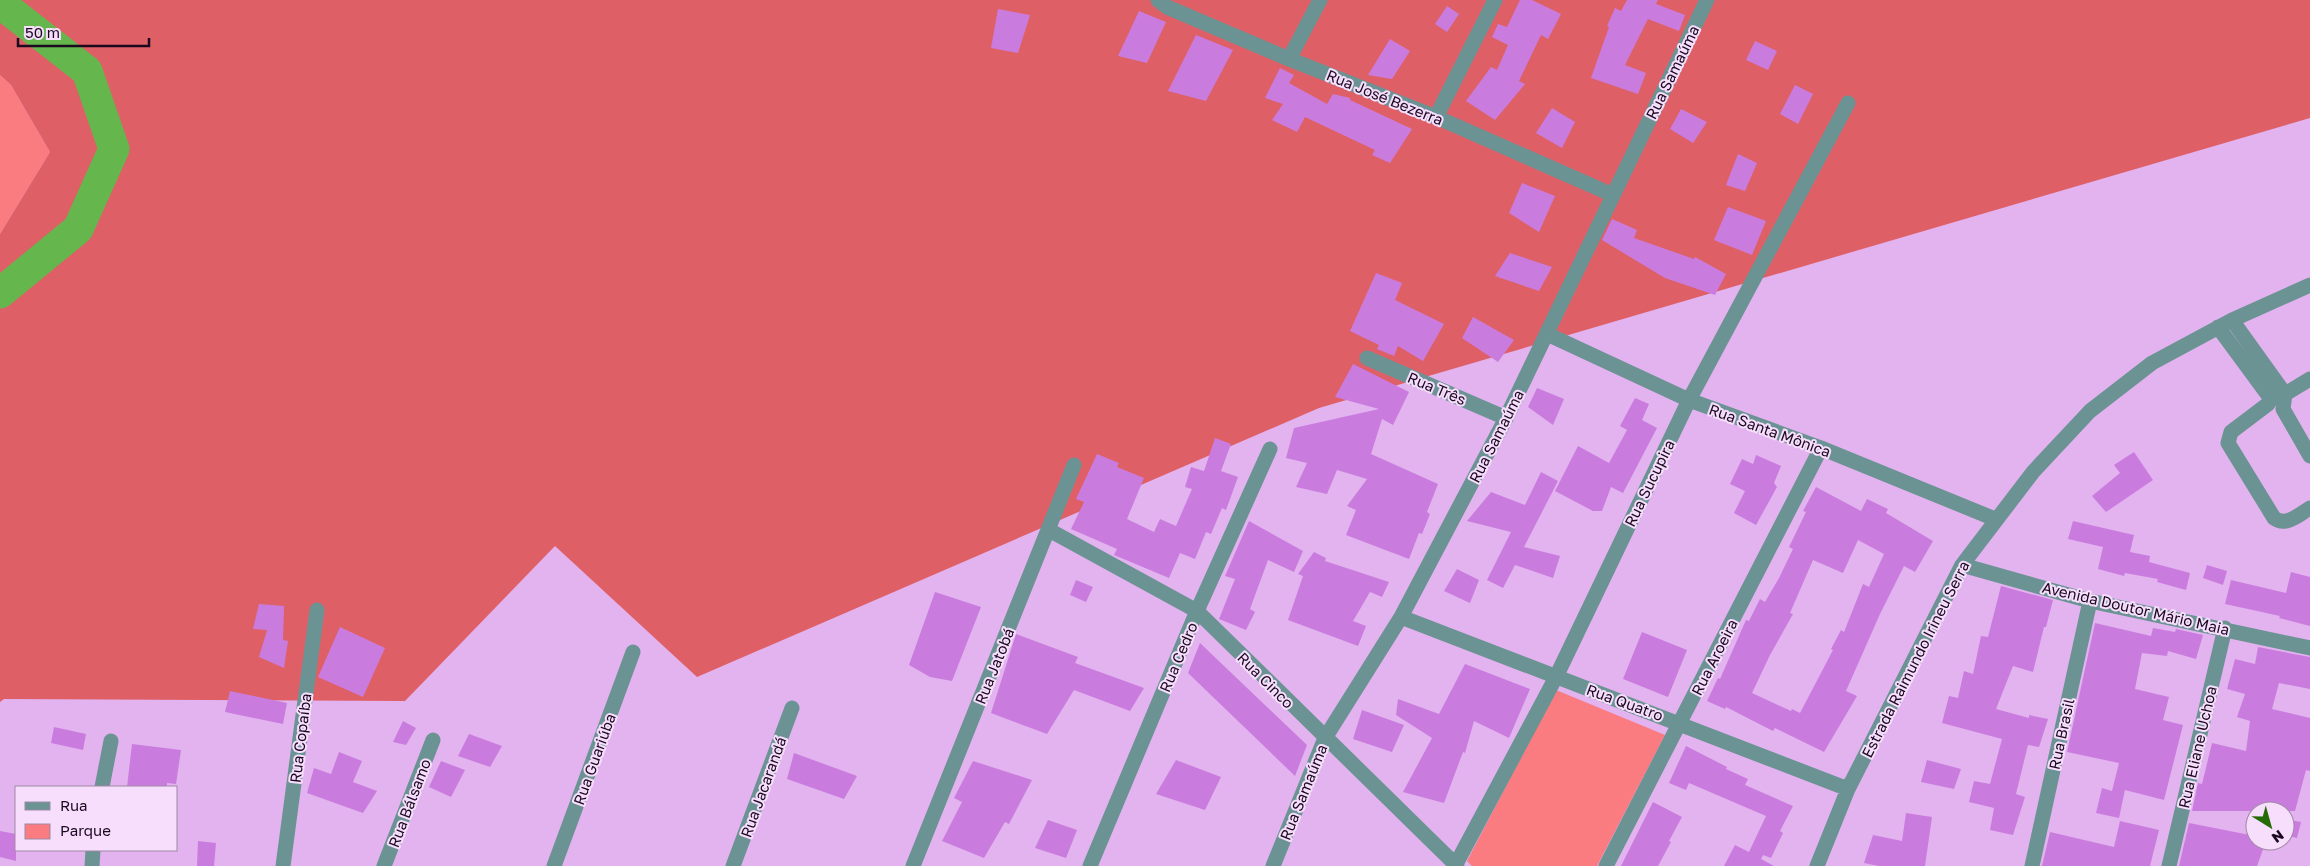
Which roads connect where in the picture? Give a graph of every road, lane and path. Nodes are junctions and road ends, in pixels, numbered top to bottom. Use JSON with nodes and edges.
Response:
{"nodes":[{"id":1,"x":1158,"y":0,"type":"edge"},
{"id":2,"x":1320,"y":0,"type":"edge"},
{"id":3,"x":1495,"y":0,"type":"edge"},
{"id":4,"x":1707,"y":0,"type":"edge"},
{"id":5,"x":1289,"y":59,"type":"junction"},
{"id":6,"x":1848,"y":103,"type":"dead end"},
{"id":7,"x":1436,"y":117,"type":"junction"},
{"id":8,"x":1613,"y":195,"type":"junction"},
{"id":9,"x":2310,"y":285,"type":"edge"},
{"id":10,"x":2232,"y":320,"type":"junction"},
{"id":11,"x":2218,"y":327,"type":"junction"},
{"id":12,"x":1547,"y":334,"type":"junction"},
{"id":13,"x":1367,"y":358,"type":"dead end"},
{"id":14,"x":2310,"y":380,"type":"edge"},
{"id":15,"x":2285,"y":394,"type":"junction"},
{"id":16,"x":1689,"y":400,"type":"junction"},
{"id":17,"x":1506,"y":418,"type":"junction"},
{"id":18,"x":1821,"y":448,"type":"junction"},
{"id":19,"x":1270,"y":449,"type":"dead end"},
{"id":20,"x":2310,"y":456,"type":"edge"},
{"id":21,"x":1074,"y":465,"type":"dead end"},
{"id":22,"x":2310,"y":508,"type":"edge"},
{"id":23,"x":1995,"y":519,"type":"junction"},
{"id":24,"x":1049,"y":530,"type":"junction"},
{"id":25,"x":1962,"y":565,"type":"junction"},
{"id":26,"x":2090,"y":601,"type":"junction"},
{"id":27,"x":317,"y":610,"type":"dead end"},
{"id":28,"x":1197,"y":612,"type":"junction"},
{"id":29,"x":1401,"y":617,"type":"junction"},
{"id":30,"x":2225,"y":628,"type":"junction"},
{"id":31,"x":2310,"y":648,"type":"edge"},
{"id":32,"x":633,"y":652,"type":"dead end"},
{"id":33,"x":1556,"y":677,"type":"junction"},
{"id":34,"x":792,"y":708,"type":"dead end"},
{"id":35,"x":1681,"y":723,"type":"junction"},
{"id":36,"x":1325,"y":738,"type":"junction"},
{"id":37,"x":433,"y":740,"type":"dead end"},
{"id":38,"x":111,"y":741,"type":"dead end"},
{"id":39,"x":102,"y":786,"type":"edge"},
{"id":40,"x":1848,"y":789,"type":"junction"},
{"id":41,"x":93,"y":851,"type":"edge"},
{"id":42,"x":92,"y":866,"type":"edge"},
{"id":43,"x":283,"y":866,"type":"edge"},
{"id":44,"x":384,"y":866,"type":"edge"},
{"id":45,"x":554,"y":866,"type":"edge"},
{"id":46,"x":733,"y":866,"type":"edge"},
{"id":47,"x":913,"y":866,"type":"edge"},
{"id":48,"x":1090,"y":866,"type":"edge"},
{"id":49,"x":1272,"y":866,"type":"edge"},
{"id":50,"x":1456,"y":866,"type":"edge"},
{"id":51,"x":1606,"y":866,"type":"edge"},
{"id":52,"x":1817,"y":866,"type":"edge"},
{"id":53,"x":2032,"y":866,"type":"edge"},
{"id":54,"x":2170,"y":866,"type":"edge"}],
"edges":[{"from":1,"to":5,"type":"street","name":"Rua José Bezerra"},
{"from":2,"to":5,"type":"street"},
{"from":3,"to":7,"type":"street"},
{"from":4,"to":8,"type":"street","name":"Rua Samaúma"},
{"from":5,"to":7,"type":"street","name":"Rua José Bezerra"},
{"from":6,"to":16,"type":"street","name":"Rua Sucupira"},
{"from":7,"to":8,"type":"street","name":"Rua José Bezerra"},
{"from":8,"to":12,"type":"street","name":"Rua Samaúma"},
{"from":9,"to":10,"type":"street","name":"Estrada Raimundo Irineu Serra"},
{"from":10,"to":11,"type":"street","name":"Estrada Raimundo Irineu Serra"},
{"from":10,"to":15,"type":"street"},
{"from":11,"to":22,"type":"street"},
{"from":11,"to":23,"type":"street","name":"Estrada Raimundo Irineu Serra"},
{"from":12,"to":16,"type":"street","name":"Rua Santa Mônica"},
{"from":12,"to":17,"type":"street","name":"Rua Samaúma"},
{"from":13,"to":17,"type":"street","name":"Rua Três"},
{"from":14,"to":15,"type":"street"},
{"from":15,"to":20,"type":"street"},
{"from":16,"to":18,"type":"street","name":"Rua Santa Mônica"},
{"from":16,"to":33,"type":"street","name":"Rua Sucupira"},
{"from":17,"to":29,"type":"street","name":"Rua Samaúma"},
{"from":18,"to":23,"type":"street","name":"Rua Santa Mônica"},
{"from":18,"to":35,"type":"street","name":"Rua Aroeira"},
{"from":19,"to":28,"type":"street","name":"Rua Cedro"},
{"from":21,"to":24,"type":"street","name":"Rua Jatobá"},
{"from":23,"to":25,"type":"street","name":"Estrada Raimundo Irineu Serra"},
{"from":24,"to":28,"type":"street","name":"Rua Cinco"},
{"from":24,"to":47,"type":"street","name":"Rua Jatobá"},
{"from":25,"to":26,"type":"street","name":"Avenida Doutor Mário Maia"},
{"from":25,"to":40,"type":"street","name":"Estrada Raimundo Irineu Serra"},
{"from":26,"to":30,"type":"street","name":"Avenida Doutor Mário Maia"},
{"from":26,"to":53,"type":"street","name":"Rua Brasil"},
{"from":27,"to":43,"type":"street","name":"Rua Copaíba"},
{"from":28,"to":36,"type":"street","name":"Rua Cinco"},
{"from":28,"to":48,"type":"street","name":"Rua Cedro"},
{"from":29,"to":33,"type":"street","name":"Rua Quatro"},
{"from":29,"to":36,"type":"street","name":"Rua Samaúma"},
{"from":30,"to":31,"type":"street","name":"Avenida Doutor Mário Maia"},
{"from":30,"to":54,"type":"street","name":"Rua Eliane Uchoa"},
{"from":32,"to":45,"type":"street","name":"Rua Guariúba"},
{"from":33,"to":35,"type":"street","name":"Rua Quatro"},
{"from":33,"to":50,"type":"street","name":"Rua Sucupira"},
{"from":34,"to":46,"type":"street","name":"Rua Jacarandá"},
{"from":35,"to":40,"type":"street","name":"Rua Quatro"},
{"from":35,"to":51,"type":"street","name":"Rua Aroeira"},
{"from":36,"to":49,"type":"street","name":"Rua Samaúma"},
{"from":36,"to":50,"type":"street","name":"Rua Cinco"},
{"from":37,"to":44,"type":"street","name":"Rua Bálsamo"},
{"from":38,"to":39,"type":"street"},
{"from":40,"to":52,"type":"street","name":"Estrada Raimundo Irineu Serra"},
{"from":41,"to":42,"type":"street"}]}
